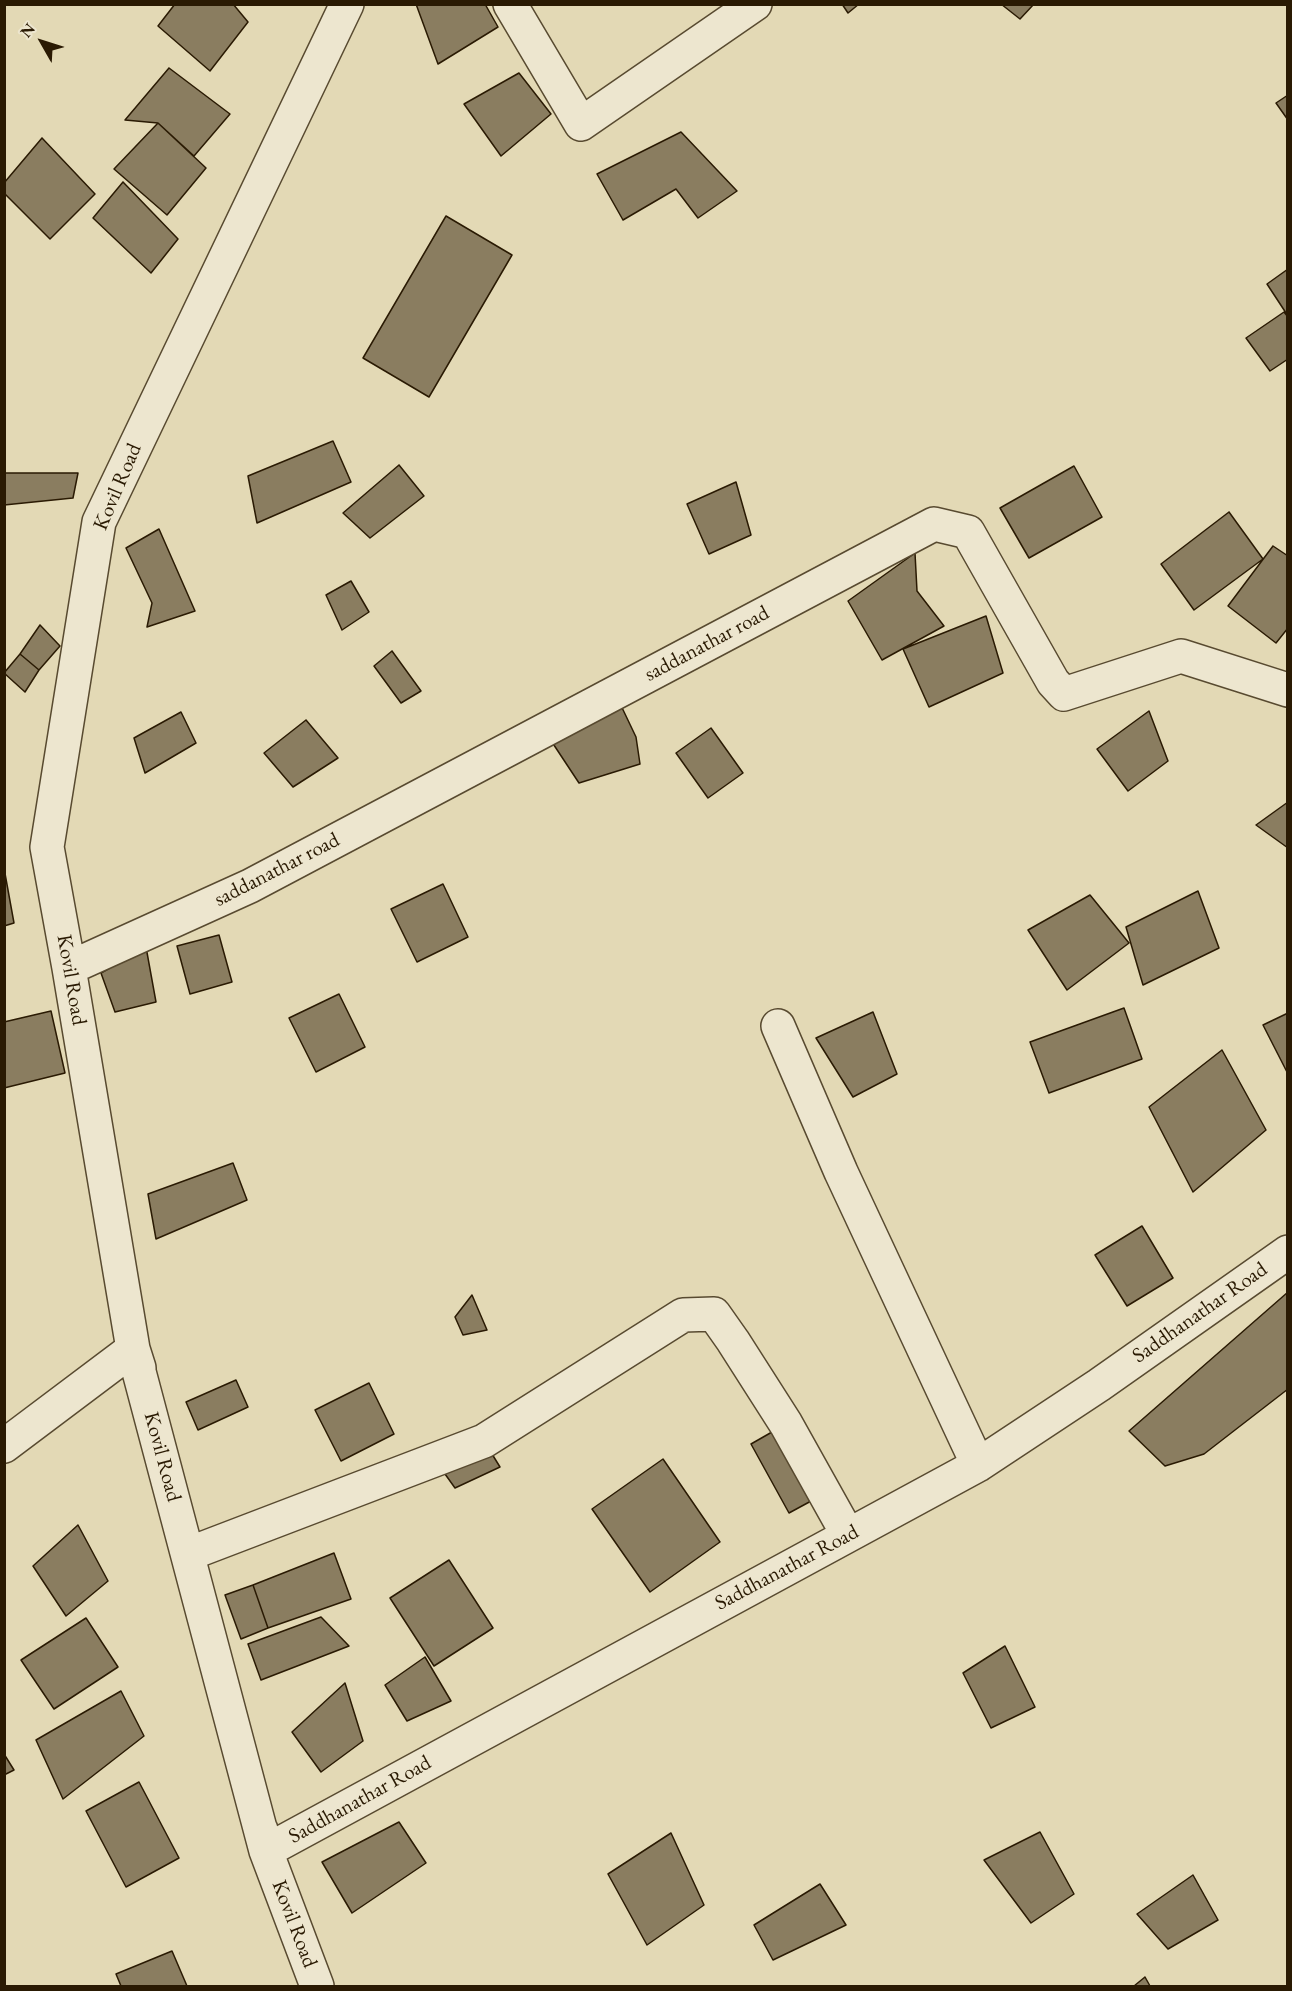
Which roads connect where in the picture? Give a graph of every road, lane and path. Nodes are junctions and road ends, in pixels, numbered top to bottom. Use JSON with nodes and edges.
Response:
{"nodes":[{"id":1,"x":347,"y":4,"type":"edge"},
{"id":2,"x":510,"y":4,"type":"edge"},
{"id":3,"x":755,"y":4,"type":"edge"},
{"id":4,"x":1287,"y":690,"type":"edge"},
{"id":5,"x":69,"y":968,"type":"junction"},
{"id":6,"x":778,"y":1026,"type":"dead end"},
{"id":7,"x":1287,"y":1252,"type":"edge"},
{"id":8,"x":133,"y":1349,"type":"junction"},
{"id":9,"x":4,"y":1446,"type":"edge"},
{"id":10,"x":978,"y":1465,"type":"junction"},
{"id":11,"x":848,"y":1535,"type":"junction"},
{"id":12,"x":191,"y":1553,"type":"junction"},
{"id":13,"x":266,"y":1851,"type":"junction"},
{"id":14,"x":317,"y":1986,"type":"edge"}],
"edges":[{"from":1,"to":5,"type":"street","name":"Kovil Road"},
{"from":2,"to":3,"type":"street"},
{"from":4,"to":5,"type":"street","name":"saddanathar road"},
{"from":5,"to":8,"type":"street","name":"Kovil Road"},
{"from":6,"to":10,"type":"street"},
{"from":7,"to":10,"type":"street","name":"Saddhanathar Road"},
{"from":8,"to":9,"type":"street"},
{"from":8,"to":12,"type":"street"},
{"from":8,"to":13,"type":"street","name":"Kovil Road"},
{"from":10,"to":11,"type":"street","name":"Saddhanathar Road"},
{"from":11,"to":12,"type":"street"},
{"from":11,"to":13,"type":"street","name":"Saddhanathar Road"},
{"from":12,"to":13,"type":"street"},
{"from":13,"to":14,"type":"street","name":"Kovil Road"}]}
